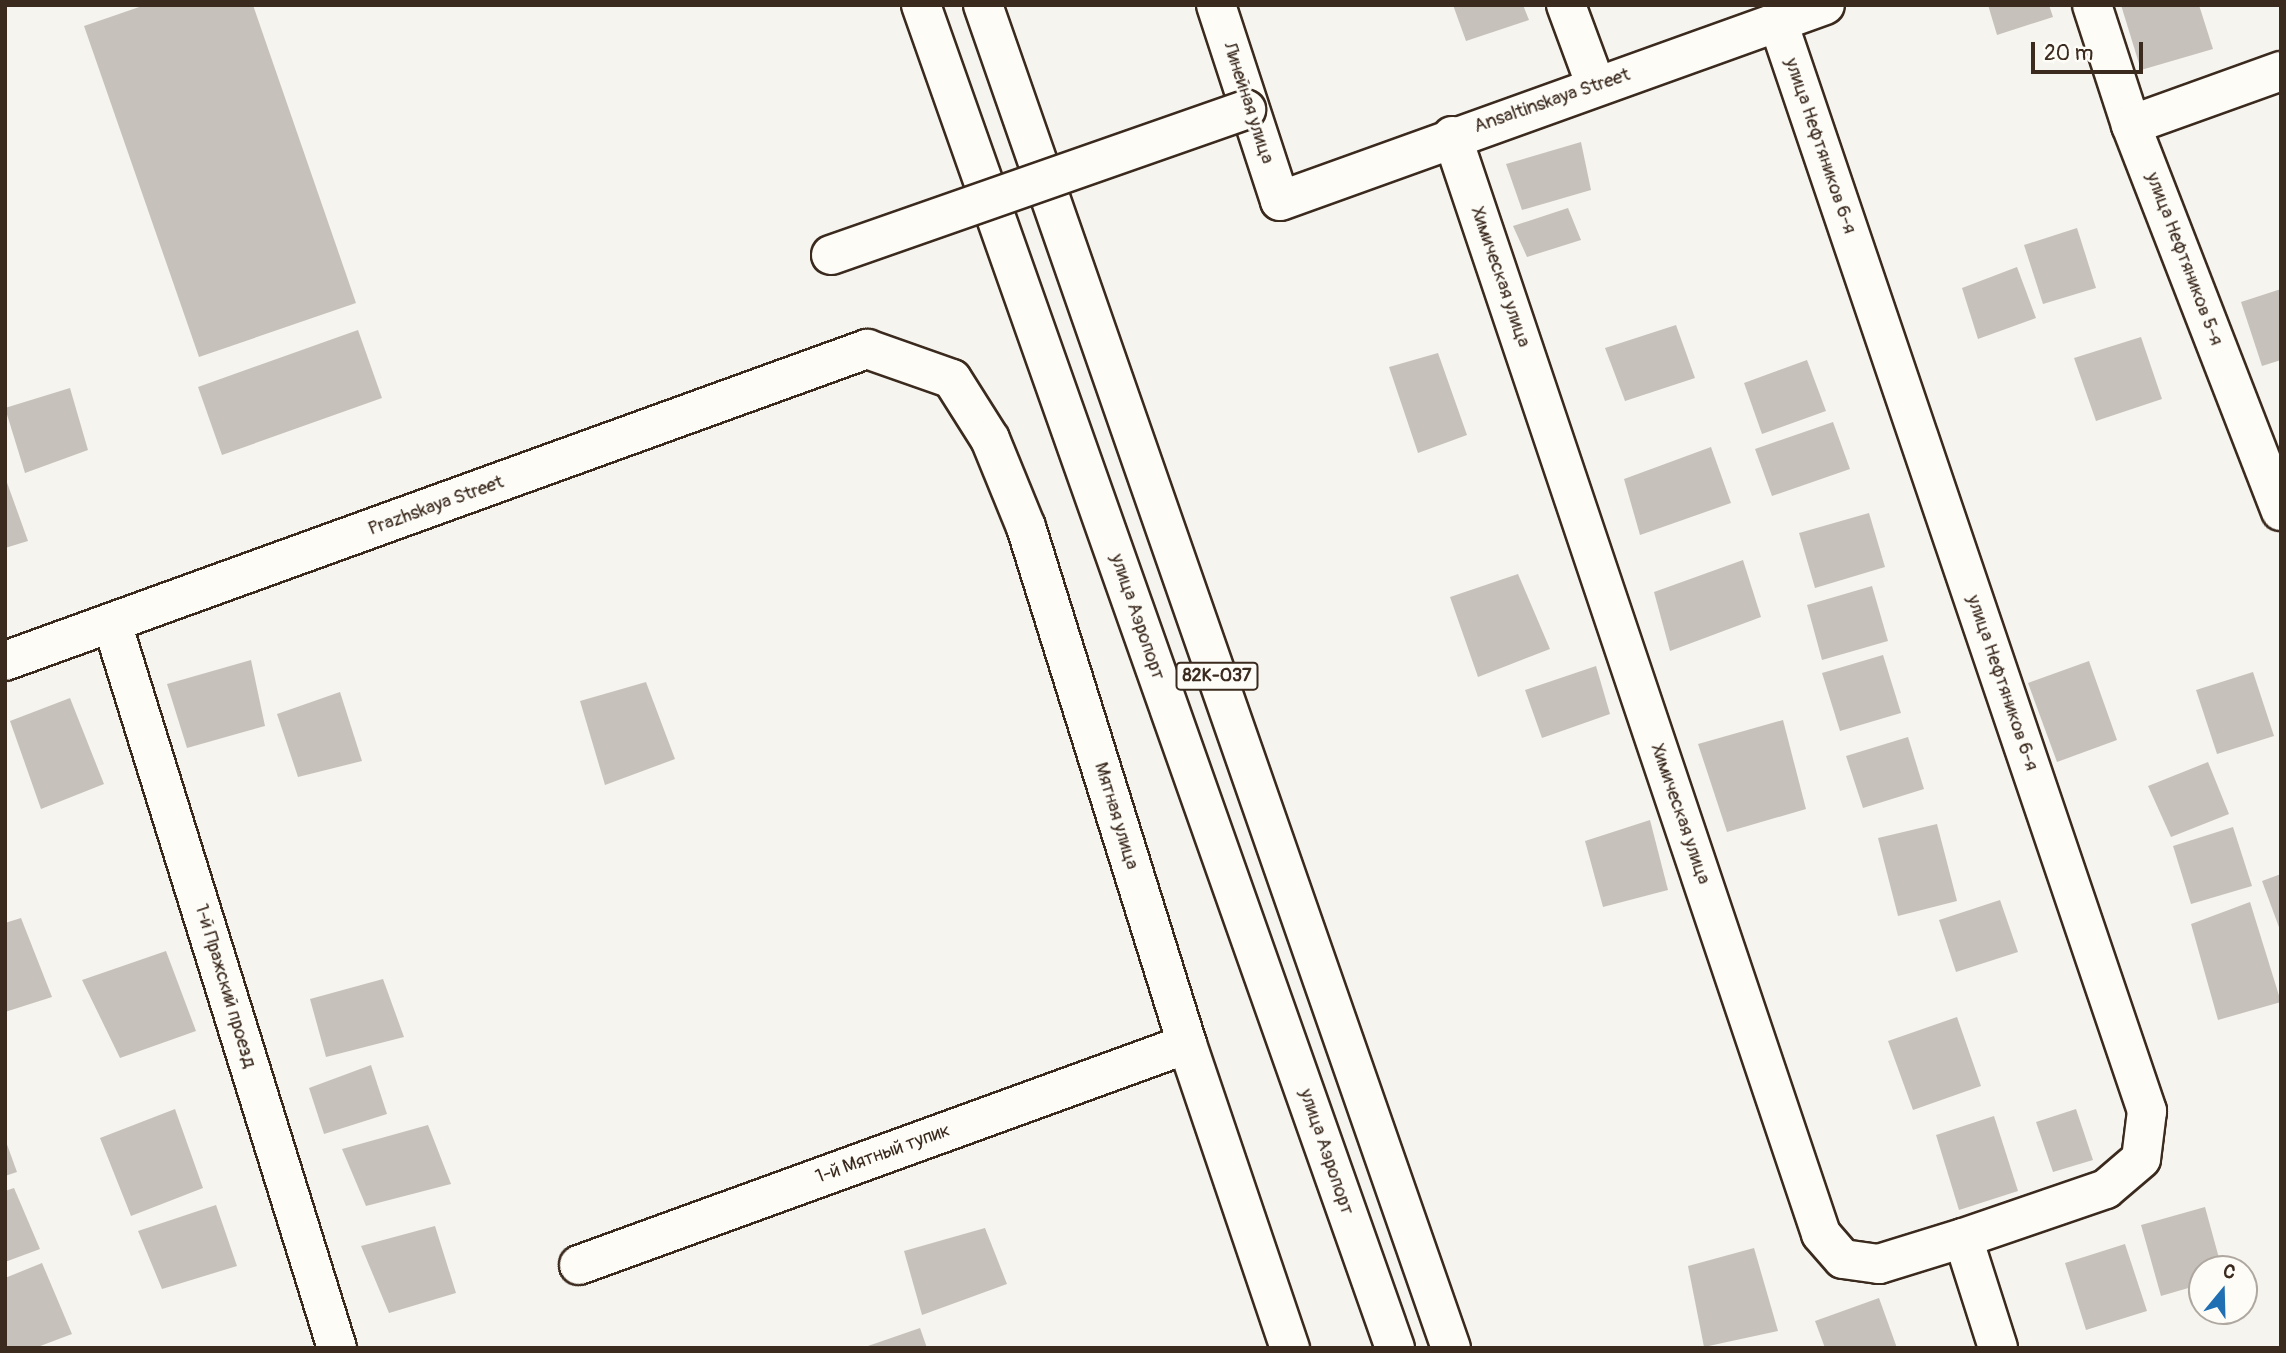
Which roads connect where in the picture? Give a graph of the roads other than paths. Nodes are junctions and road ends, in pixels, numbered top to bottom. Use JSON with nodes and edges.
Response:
{"nodes":[{"id":1,"x":921,"y":5,"type":"edge"},
{"id":2,"x":983,"y":5,"type":"edge"},
{"id":3,"x":1216,"y":5,"type":"edge"},
{"id":4,"x":1566,"y":5,"type":"edge"},
{"id":5,"x":1825,"y":5,"type":"edge"},
{"id":6,"x":2092,"y":5,"type":"edge"},
{"id":7,"x":1778,"y":22,"type":"junction"},
{"id":8,"x":2281,"y":71,"type":"edge"},
{"id":9,"x":1596,"y":86,"type":"junction"},
{"id":10,"x":1246,"y":110,"type":"dead end"},
{"id":11,"x":2132,"y":125,"type":"junction"},
{"id":12,"x":1452,"y":136,"type":"junction"},
{"id":13,"x":1280,"y":201,"type":"joint"},
{"id":14,"x":831,"y":255,"type":"dead end"},
{"id":15,"x":867,"y":349,"type":"joint"},
{"id":16,"x":2273,"y":465,"type":"edge"},
{"id":17,"x":2281,"y":511,"type":"edge"},
{"id":18,"x":112,"y":623,"type":"junction"},
{"id":19,"x":5,"y":661,"type":"edge"},
{"id":20,"x":1187,"y":1044,"type":"junction"},
{"id":21,"x":1963,"y":1238,"type":"junction"},
{"id":22,"x":579,"y":1265,"type":"dead end"},
{"id":23,"x":337,"y":1348,"type":"edge"},
{"id":24,"x":1290,"y":1348,"type":"edge"},
{"id":25,"x":1395,"y":1348,"type":"edge"},
{"id":26,"x":1451,"y":1348,"type":"edge"},
{"id":27,"x":1998,"y":1348,"type":"edge"}],
"edges":[{"from":1,"to":25,"type":"street","name":"улица Аэропорт"},
{"from":2,"to":26,"type":"street","number":"82К-037"},
{"from":3,"to":13,"type":"street","name":"Линейная улица"},
{"from":4,"to":9,"type":"street"},
{"from":5,"to":7,"type":"street","name":"Ansaltinskaya Street"},
{"from":6,"to":11,"type":"street","name":"улица Нефтяников 5-я"},
{"from":7,"to":9,"type":"street","name":"Ansaltinskaya Street"},
{"from":7,"to":21,"type":"street","name":"улица Нефтяников 6-я"},
{"from":8,"to":11,"type":"street"},
{"from":9,"to":12,"type":"street","name":"Ansaltinskaya Street"},
{"from":10,"to":14,"type":"street","bridge":true},
{"from":11,"to":16,"type":"street","name":"улица Нефтяников 5-я"},
{"from":12,"to":13,"type":"street","name":"Ansaltinskaya Street"},
{"from":12,"to":21,"type":"street","name":"Химическая улица"},
{"from":15,"to":18,"type":"street","name":"Prazhskaya Street"},
{"from":15,"to":20,"type":"street","name":"Мятная улица"},
{"from":16,"to":17,"type":"street","name":"улица Нефтяников 5-я"},
{"from":18,"to":19,"type":"street","name":"Prazhskaya Street"},
{"from":18,"to":23,"type":"street","name":"1-й Пражский проезд"},
{"from":20,"to":22,"type":"street","name":"1-й Мятный тупик"},
{"from":20,"to":24,"type":"street","name":"Мятная улица"},
{"from":21,"to":27,"type":"street"}]}
